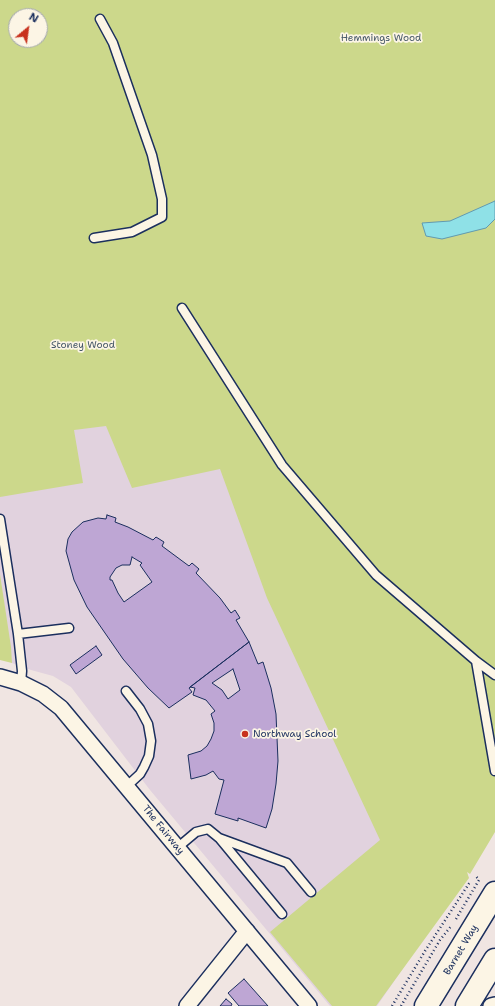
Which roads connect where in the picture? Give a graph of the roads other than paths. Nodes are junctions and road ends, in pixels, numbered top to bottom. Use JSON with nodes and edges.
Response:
{"nodes":[{"id":1,"x":100,"y":20,"type":"dead end"},
{"id":2,"x":94,"y":238,"type":"dead end"},
{"id":3,"x":182,"y":308,"type":"dead end"},
{"id":4,"x":0,"y":519,"type":"edge"},
{"id":5,"x":69,"y":628,"type":"dead end"},
{"id":6,"x":18,"y":634,"type":"junction"},
{"id":7,"x":476,"y":661,"type":"junction"},
{"id":8,"x":495,"y":675,"type":"edge"},
{"id":9,"x":0,"y":677,"type":"edge"},
{"id":10,"x":20,"y":683,"type":"junction"},
{"id":11,"x":126,"y":691,"type":"dead end"},
{"id":12,"x":495,"y":771,"type":"edge"},
{"id":13,"x":127,"y":786,"type":"junction"},
{"id":14,"x":219,"y":838,"type":"junction"},
{"id":15,"x":177,"y":848,"type":"junction"},
{"id":16,"x":311,"y":892,"type":"dead end"},
{"id":17,"x":495,"y":893,"type":"edge"},
{"id":18,"x":282,"y":914,"type":"dead end"},
{"id":19,"x":247,"y":931,"type":"junction"},
{"id":20,"x":495,"y":960,"type":"edge"},
{"id":21,"x":495,"y":1005,"type":"edge"},
{"id":22,"x":187,"y":1006,"type":"edge"},
{"id":23,"x":309,"y":1006,"type":"edge"},
{"id":24,"x":426,"y":1006,"type":"edge"},
{"id":25,"x":468,"y":1006,"type":"edge"},
{"id":26,"x":491,"y":1006,"type":"edge"}],
"edges":[{"from":1,"to":2,"type":"lane"},
{"from":3,"to":7,"type":"lane"},
{"from":4,"to":6,"type":"lane"},
{"from":5,"to":6,"type":"lane"},
{"from":6,"to":10,"type":"lane"},
{"from":7,"to":8,"type":"lane"},
{"from":7,"to":12,"type":"lane"},
{"from":9,"to":10,"type":"street","name":"The Fairway"},
{"from":10,"to":13,"type":"street","name":"The Fairway"},
{"from":11,"to":13,"type":"lane"},
{"from":13,"to":15,"type":"street","name":"The Fairway"},
{"from":14,"to":15,"type":"lane"},
{"from":14,"to":16,"type":"lane"},
{"from":14,"to":18,"type":"lane"},
{"from":15,"to":19,"type":"street","name":"The Fairway"},
{"from":17,"to":24,"type":"highway","name":"Barnet Way"},
{"from":19,"to":22,"type":"street"},
{"from":19,"to":23,"type":"street","name":"The Fairway"},
{"from":20,"to":25,"type":"highway"},
{"from":21,"to":26,"type":"street"}]}
